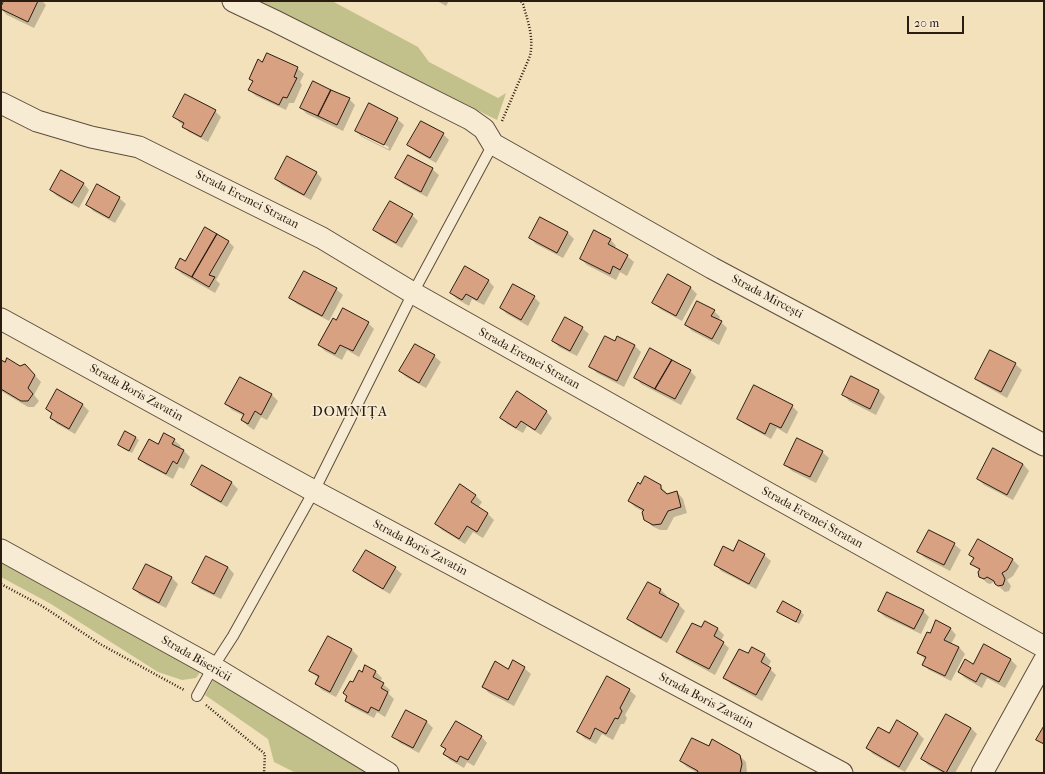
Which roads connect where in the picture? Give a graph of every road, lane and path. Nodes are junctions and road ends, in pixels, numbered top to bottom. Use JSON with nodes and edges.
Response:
{"nodes":[{"id":1,"x":232,"y":1,"type":"edge"},
{"id":2,"x":521,"y":1,"type":"edge"},
{"id":3,"x":1,"y":103,"type":"edge"},
{"id":4,"x":493,"y":144,"type":"junction"},
{"id":5,"x":413,"y":293,"type":"junction"},
{"id":6,"x":1,"y":319,"type":"edge"},
{"id":7,"x":1044,"y":444,"type":"edge"},
{"id":8,"x":314,"y":491,"type":"junction"},
{"id":9,"x":1,"y":550,"type":"edge"},
{"id":10,"x":1,"y":584,"type":"edge"},
{"id":11,"x":1044,"y":647,"type":"edge"},
{"id":12,"x":1044,"y":661,"type":"edge"},
{"id":13,"x":213,"y":667,"type":"junction"},
{"id":14,"x":197,"y":696,"type":"junction"},
{"id":15,"x":264,"y":773,"type":"edge"},
{"id":16,"x":388,"y":773,"type":"edge"},
{"id":17,"x":842,"y":773,"type":"edge"},
{"id":18,"x":982,"y":773,"type":"edge"}],
"edges":[{"from":1,"to":4,"type":"street"},
{"from":2,"to":4,"type":"path"},
{"from":3,"to":5,"type":"street","name":"Strada Eremei Stratan"},
{"from":4,"to":5,"type":"lane"},
{"from":4,"to":7,"type":"street","name":"Strada Mircești"},
{"from":5,"to":8,"type":"lane"},
{"from":5,"to":11,"type":"street","name":"Strada Eremei Stratan"},
{"from":6,"to":8,"type":"street","name":"Strada Boris Zavatin"},
{"from":8,"to":13,"type":"lane"},
{"from":8,"to":17,"type":"street","name":"Strada Boris Zavatin"},
{"from":9,"to":13,"type":"street","name":"Strada Bisericii"},
{"from":10,"to":14,"type":"path"},
{"from":12,"to":18,"type":"street"},
{"from":13,"to":14,"type":"lane"},
{"from":13,"to":16,"type":"street","name":"Strada Bisericii"},
{"from":14,"to":15,"type":"path"}]}
